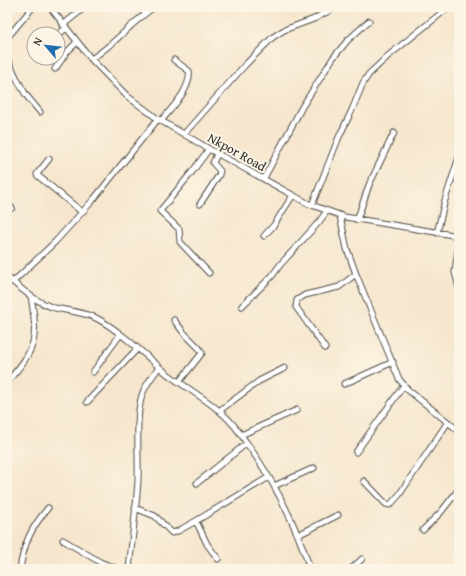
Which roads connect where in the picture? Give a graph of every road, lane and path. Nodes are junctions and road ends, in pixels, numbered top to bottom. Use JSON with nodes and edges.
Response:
{"nodes":[{"id":1,"x":33,"y":7,"type":"edge"},
{"id":2,"x":50,"y":7,"type":"edge"},
{"id":3,"x":85,"y":7,"type":"edge"},
{"id":4,"x":154,"y":7,"type":"edge"},
{"id":5,"x":336,"y":7,"type":"edge"},
{"id":6,"x":449,"y":7,"type":"edge"},
{"id":7,"x":370,"y":21,"type":"dead end"},
{"id":8,"x":65,"y":26,"type":"joint"},
{"id":9,"x":66,"y":27,"type":"edge"},
{"id":10,"x":8,"y":35,"type":"edge"},
{"id":11,"x":77,"y":42,"type":"junction"},
{"id":12,"x":7,"y":58,"type":"edge"},
{"id":13,"x":91,"y":59,"type":"junction"},
{"id":14,"x":174,"y":60,"type":"dead end"},
{"id":15,"x":54,"y":69,"type":"dead end"},
{"id":16,"x":40,"y":112,"type":"dead end"},
{"id":17,"x":159,"y":120,"type":"junction"},
{"id":18,"x":394,"y":133,"type":"dead end"},
{"id":19,"x":184,"y":134,"type":"junction"},
{"id":20,"x":209,"y":149,"type":"junction"},
{"id":21,"x":217,"y":154,"type":"junction"},
{"id":22,"x":459,"y":157,"type":"edge"},
{"id":23,"x":49,"y":159,"type":"dead end"},
{"id":24,"x":264,"y":178,"type":"junction"},
{"id":25,"x":293,"y":195,"type":"junction"},
{"id":26,"x":200,"y":204,"type":"dead end"},
{"id":27,"x":312,"y":205,"type":"junction"},
{"id":28,"x":327,"y":210,"type":"junction"},
{"id":29,"x":82,"y":212,"type":"junction"},
{"id":30,"x":340,"y":216,"type":"junction"},
{"id":31,"x":356,"y":220,"type":"junction"},
{"id":32,"x":437,"y":233,"type":"junction"},
{"id":33,"x":264,"y":236,"type":"dead end"},
{"id":34,"x":459,"y":236,"type":"edge"},
{"id":35,"x":459,"y":242,"type":"edge"},
{"id":36,"x":209,"y":273,"type":"dead end"},
{"id":37,"x":356,"y":274,"type":"junction"},
{"id":38,"x":10,"y":280,"type":"edge"},
{"id":39,"x":7,"y":285,"type":"edge"},
{"id":40,"x":459,"y":288,"type":"edge"},
{"id":41,"x":31,"y":296,"type":"junction"},
{"id":42,"x":242,"y":306,"type":"dead end"},
{"id":43,"x":174,"y":320,"type":"dead end"},
{"id":44,"x":120,"y":335,"type":"junction"},
{"id":45,"x":137,"y":348,"type":"junction"},
{"id":46,"x":324,"y":348,"type":"dead end"},
{"id":47,"x":393,"y":362,"type":"junction"},
{"id":48,"x":159,"y":367,"type":"junction"},
{"id":49,"x":285,"y":368,"type":"dead end"},
{"id":50,"x":93,"y":372,"type":"dead end"},
{"id":51,"x":8,"y":378,"type":"edge"},
{"id":52,"x":179,"y":382,"type":"junction"},
{"id":53,"x":344,"y":384,"type":"dead end"},
{"id":54,"x":404,"y":385,"type":"junction"},
{"id":55,"x":87,"y":402,"type":"dead end"},
{"id":56,"x":297,"y":410,"type":"dead end"},
{"id":57,"x":219,"y":411,"type":"junction"},
{"id":58,"x":448,"y":422,"type":"junction"},
{"id":59,"x":459,"y":431,"type":"edge"},
{"id":60,"x":242,"y":435,"type":"junction"},
{"id":61,"x":247,"y":443,"type":"junction"},
{"id":62,"x":356,"y":452,"type":"dead end"},
{"id":63,"x":314,"y":468,"type":"dead end"},
{"id":64,"x":269,"y":477,"type":"junction"},
{"id":65,"x":364,"y":481,"type":"dead end"},
{"id":66,"x":197,"y":483,"type":"dead end"},
{"id":67,"x":274,"y":486,"type":"junction"},
{"id":68,"x":459,"y":489,"type":"edge"},
{"id":69,"x":48,"y":508,"type":"dead end"},
{"id":70,"x":136,"y":508,"type":"junction"},
{"id":71,"x":338,"y":515,"type":"dead end"},
{"id":72,"x":196,"y":521,"type":"junction"},
{"id":73,"x":423,"y":530,"type":"dead end"},
{"id":74,"x":298,"y":535,"type":"junction"},
{"id":75,"x":63,"y":540,"type":"dead end"},
{"id":76,"x":218,"y":559,"type":"dead end"},
{"id":77,"x":362,"y":559,"type":"dead end"},
{"id":78,"x":20,"y":569,"type":"edge"},
{"id":79,"x":118,"y":569,"type":"edge"},
{"id":80,"x":129,"y":569,"type":"edge"},
{"id":81,"x":310,"y":569,"type":"edge"},
{"id":82,"x":351,"y":569,"type":"edge"}],
"edges":[{"from":1,"to":10,"type":"street"},
{"from":2,"to":8,"type":"street","name":"Nkpor Road"},
{"from":3,"to":8,"type":"street"},
{"from":4,"to":13,"type":"street"},
{"from":5,"to":19,"type":"street"},
{"from":6,"to":27,"type":"street"},
{"from":7,"to":24,"type":"street"},
{"from":9,"to":11,"type":"street","name":"Nkpor Road"},
{"from":11,"to":13,"type":"street","name":"Nkpor Road"},
{"from":11,"to":15,"type":"street"},
{"from":12,"to":16,"type":"street"},
{"from":13,"to":17,"type":"street","name":"Nkpor Road"},
{"from":14,"to":17,"type":"street"},
{"from":17,"to":19,"type":"street","name":"Nkpor Road"},
{"from":17,"to":29,"type":"street"},
{"from":18,"to":31,"type":"street"},
{"from":19,"to":20,"type":"street","name":"Nkpor Road"},
{"from":20,"to":21,"type":"street","name":"Nkpor Road"},
{"from":20,"to":36,"type":"street"},
{"from":21,"to":24,"type":"street","name":"Nkpor Road"},
{"from":21,"to":26,"type":"street"},
{"from":22,"to":32,"type":"street"},
{"from":23,"to":29,"type":"street"},
{"from":24,"to":25,"type":"street","name":"Nkpor Road"},
{"from":25,"to":27,"type":"street","name":"Nkpor Road"},
{"from":25,"to":33,"type":"street"},
{"from":27,"to":28,"type":"street","name":"Nkpor Road"},
{"from":28,"to":30,"type":"street","name":"Nkpor Road"},
{"from":28,"to":42,"type":"street"},
{"from":29,"to":38,"type":"street"},
{"from":30,"to":31,"type":"street","name":"Nkpor Road"},
{"from":30,"to":37,"type":"street"},
{"from":31,"to":32,"type":"street","name":"Nkpor Road"},
{"from":32,"to":34,"type":"street","name":"Nkpor Road"},
{"from":35,"to":40,"type":"street"},
{"from":37,"to":46,"type":"street"},
{"from":37,"to":47,"type":"street"},
{"from":38,"to":39,"type":"street"},
{"from":38,"to":41,"type":"street"},
{"from":41,"to":44,"type":"street"},
{"from":41,"to":51,"type":"street"},
{"from":43,"to":52,"type":"street"},
{"from":44,"to":45,"type":"street"},
{"from":44,"to":50,"type":"street"},
{"from":45,"to":48,"type":"street"},
{"from":45,"to":55,"type":"street"},
{"from":47,"to":53,"type":"street"},
{"from":47,"to":54,"type":"street"},
{"from":48,"to":52,"type":"street"},
{"from":48,"to":70,"type":"street"},
{"from":49,"to":57,"type":"street"},
{"from":52,"to":57,"type":"street"},
{"from":54,"to":58,"type":"street"},
{"from":54,"to":62,"type":"street"},
{"from":56,"to":60,"type":"street"},
{"from":57,"to":60,"type":"street"},
{"from":58,"to":59,"type":"street"},
{"from":58,"to":65,"type":"street"},
{"from":60,"to":61,"type":"street"},
{"from":61,"to":64,"type":"street"},
{"from":61,"to":66,"type":"street"},
{"from":63,"to":67,"type":"street"},
{"from":64,"to":67,"type":"street"},
{"from":64,"to":72,"type":"street"},
{"from":67,"to":74,"type":"street"},
{"from":68,"to":73,"type":"street"},
{"from":69,"to":78,"type":"street"},
{"from":70,"to":72,"type":"street"},
{"from":70,"to":80,"type":"street"},
{"from":71,"to":74,"type":"street"},
{"from":72,"to":76,"type":"street"},
{"from":74,"to":81,"type":"street"},
{"from":75,"to":79,"type":"street"},
{"from":77,"to":82,"type":"street"}]}
